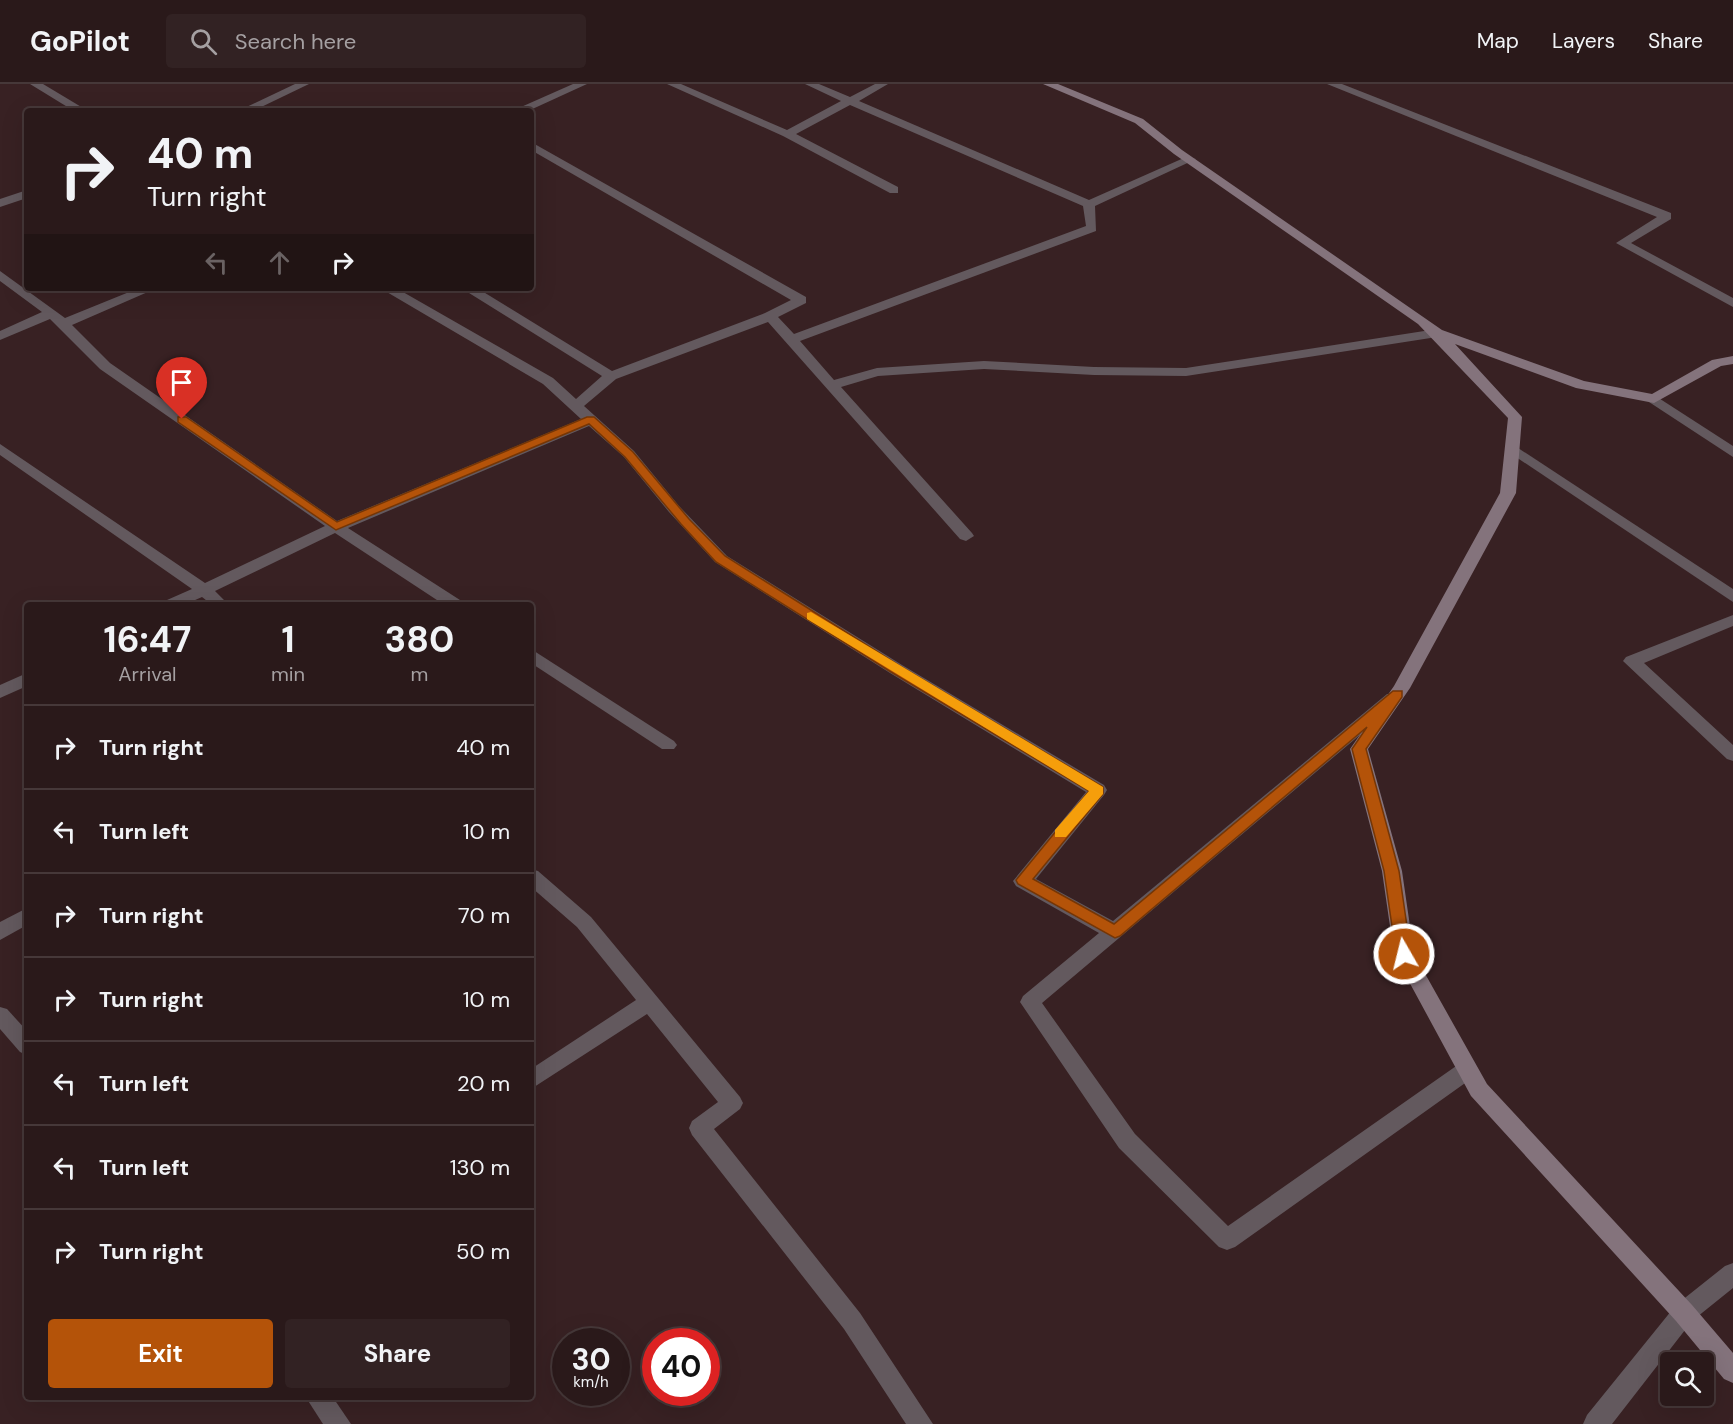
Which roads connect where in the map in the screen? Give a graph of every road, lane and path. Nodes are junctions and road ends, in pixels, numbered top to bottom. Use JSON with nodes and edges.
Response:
{"nodes":[{"id":1,"x":35,"y":84,"type":"edge"},
{"id":2,"x":304,"y":84,"type":"edge"},
{"id":3,"x":582,"y":84,"type":"edge"},
{"id":4,"x":672,"y":84,"type":"edge"},
{"id":5,"x":810,"y":84,"type":"edge"},
{"id":6,"x":883,"y":84,"type":"edge"},
{"id":7,"x":1048,"y":84,"type":"edge"},
{"id":8,"x":1332,"y":84,"type":"edge"},
{"id":9,"x":849,"y":101,"type":"junction"},
{"id":10,"x":77,"y":108,"type":"edge"},
{"id":11,"x":251,"y":108,"type":"edge"},
{"id":12,"x":525,"y":108,"type":"edge"},
{"id":13,"x":787,"y":134,"type":"junction"},
{"id":14,"x":534,"y":147,"type":"edge"},
{"id":15,"x":1190,"y":159,"type":"junction"},
{"id":16,"x":894,"y":190,"type":"dead end"},
{"id":17,"x":24,"y":195,"type":"edge"},
{"id":18,"x":0,"y":203,"type":"edge"},
{"id":19,"x":1089,"y":204,"type":"junction"},
{"id":20,"x":0,"y":275,"type":"edge"},
{"id":21,"x":141,"y":291,"type":"edge"},
{"id":22,"x":392,"y":291,"type":"edge"},
{"id":23,"x":473,"y":291,"type":"edge"},
{"id":24,"x":1733,"y":303,"type":"edge"},
{"id":25,"x":770,"y":316,"type":"junction"},
{"id":26,"x":57,"y":319,"type":"junction"},
{"id":27,"x":1437,"y":333,"type":"junction"},
{"id":28,"x":0,"y":336,"type":"edge"},
{"id":29,"x":791,"y":339,"type":"junction"},
{"id":30,"x":1733,"y":360,"type":"edge"},
{"id":31,"x":611,"y":376,"type":"junction"},
{"id":32,"x":831,"y":385,"type":"junction"},
{"id":33,"x":1654,"y":399,"type":"junction"},
{"id":34,"x":576,"y":406,"type":"junction"},
{"id":35,"x":590,"y":420,"type":"junction"},
{"id":36,"x":0,"y":448,"type":"edge"},
{"id":37,"x":1512,"y":448,"type":"junction"},
{"id":38,"x":1733,"y":453,"type":"edge"},
{"id":39,"x":336,"y":527,"type":"junction"},
{"id":40,"x":966,"y":536,"type":"dead end"},
{"id":41,"x":203,"y":589,"type":"junction"},
{"id":42,"x":1733,"y":597,"type":"edge"},
{"id":43,"x":177,"y":602,"type":"edge"},
{"id":44,"x":218,"y":602,"type":"edge"},
{"id":45,"x":451,"y":602,"type":"edge"},
{"id":46,"x":1733,"y":620,"type":"edge"},
{"id":47,"x":534,"y":657,"type":"edge"},
{"id":48,"x":24,"y":680,"type":"edge"},
{"id":49,"x":0,"y":692,"type":"edge"},
{"id":50,"x":1397,"y":694,"type":"junction"},
{"id":51,"x":668,"y":745,"type":"dead end"},
{"id":52,"x":1733,"y":755,"type":"edge"},
{"id":53,"x":534,"y":879,"type":"edge"},
{"id":54,"x":24,"y":917,"type":"edge"},
{"id":55,"x":0,"y":932,"type":"edge"},
{"id":56,"x":1115,"y":932,"type":"junction"},
{"id":57,"x":648,"y":1003,"type":"junction"},
{"id":58,"x":0,"y":1015,"type":"edge"},
{"id":59,"x":24,"y":1043,"type":"edge"},
{"id":60,"x":1467,"y":1070,"type":"junction"},
{"id":61,"x":534,"y":1078,"type":"edge"},
{"id":62,"x":1733,"y":1274,"type":"edge"},
{"id":63,"x":1684,"y":1313,"type":"junction"},
{"id":64,"x":1733,"y":1371,"type":"edge"},
{"id":65,"x":320,"y":1400,"type":"edge"},
{"id":66,"x":338,"y":1424,"type":"edge"},
{"id":67,"x":920,"y":1424,"type":"edge"},
{"id":68,"x":1596,"y":1424,"type":"edge"}],
"edges":[{"from":1,"to":10,"type":"street"},
{"from":2,"to":11,"type":"street"},
{"from":3,"to":12,"type":"street"},
{"from":4,"to":13,"type":"street"},
{"from":5,"to":9,"type":"street"},
{"from":6,"to":9,"type":"street"},
{"from":7,"to":15,"type":"street"},
{"from":8,"to":24,"type":"street"},
{"from":9,"to":13,"type":"street"},
{"from":9,"to":19,"type":"street"},
{"from":13,"to":16,"type":"street"},
{"from":14,"to":25,"type":"street"},
{"from":15,"to":19,"type":"street"},
{"from":15,"to":27,"type":"street"},
{"from":17,"to":18,"type":"street"},
{"from":19,"to":29,"type":"street"},
{"from":20,"to":26,"type":"street"},
{"from":21,"to":26,"type":"street"},
{"from":22,"to":34,"type":"street"},
{"from":23,"to":31,"type":"street"},
{"from":25,"to":29,"type":"street"},
{"from":25,"to":31,"type":"street"},
{"from":26,"to":28,"type":"street"},
{"from":26,"to":39,"type":"street"},
{"from":27,"to":32,"type":"street"},
{"from":27,"to":33,"type":"street"},
{"from":27,"to":37,"type":"street"},
{"from":29,"to":32,"type":"street"},
{"from":30,"to":33,"type":"street"},
{"from":31,"to":34,"type":"street"},
{"from":32,"to":40,"type":"street"},
{"from":33,"to":38,"type":"street"},
{"from":34,"to":35,"type":"street"},
{"from":35,"to":39,"type":"street"},
{"from":35,"to":56,"type":"street"},
{"from":36,"to":41,"type":"street"},
{"from":37,"to":42,"type":"street"},
{"from":37,"to":50,"type":"street"},
{"from":39,"to":41,"type":"street"},
{"from":39,"to":45,"type":"street"},
{"from":41,"to":43,"type":"street"},
{"from":41,"to":44,"type":"street"},
{"from":46,"to":52,"type":"street"},
{"from":47,"to":51,"type":"street"},
{"from":48,"to":49,"type":"street"},
{"from":50,"to":56,"type":"street"},
{"from":50,"to":60,"type":"street"},
{"from":53,"to":57,"type":"street"},
{"from":54,"to":55,"type":"street"},
{"from":56,"to":60,"type":"street"},
{"from":57,"to":61,"type":"street"},
{"from":57,"to":67,"type":"street"},
{"from":58,"to":59,"type":"street"},
{"from":60,"to":63,"type":"street"},
{"from":62,"to":63,"type":"street"},
{"from":63,"to":64,"type":"street"},
{"from":63,"to":68,"type":"street"},
{"from":65,"to":66,"type":"street"}]}
